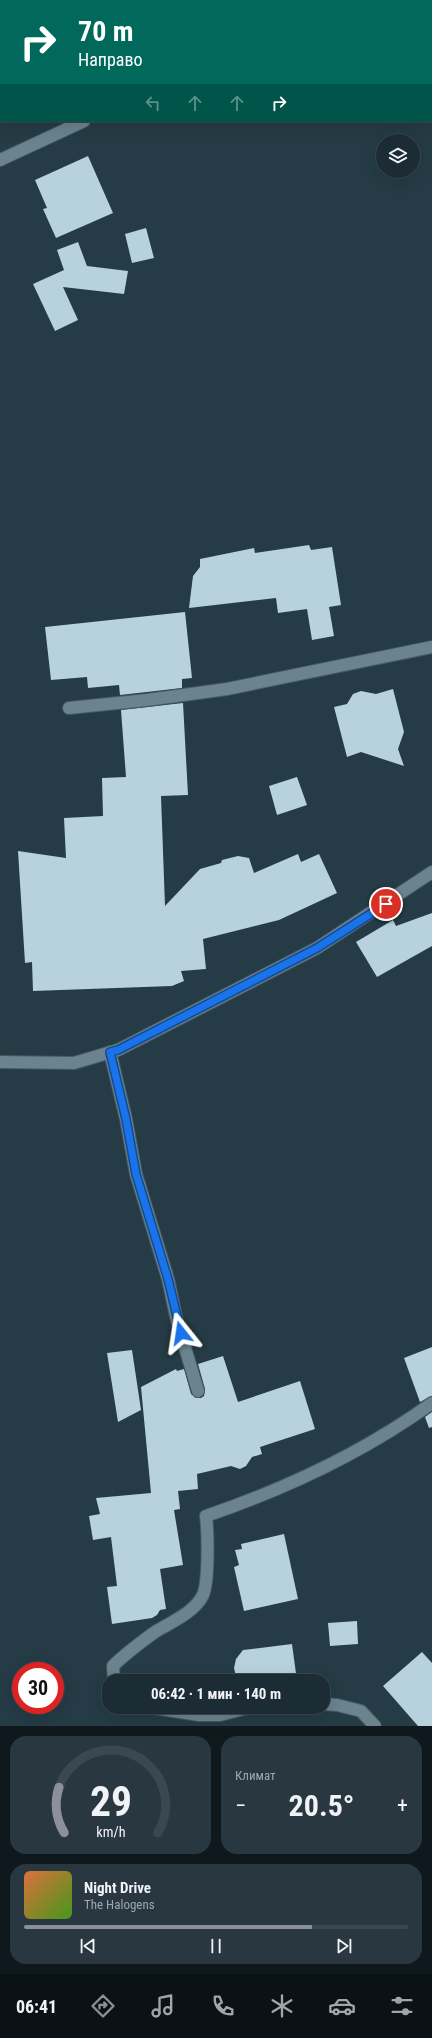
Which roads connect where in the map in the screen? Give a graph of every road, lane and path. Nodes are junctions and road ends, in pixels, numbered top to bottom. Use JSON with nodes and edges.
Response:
{"nodes":[{"id":1,"x":82,"y":122,"type":"edge"},
{"id":2,"x":0,"y":160,"type":"edge"},
{"id":3,"x":432,"y":647,"type":"edge"},
{"id":4,"x":69,"y":708,"type":"dead end"},
{"id":5,"x":432,"y":872,"type":"edge"},
{"id":6,"x":110,"y":1052,"type":"junction"},
{"id":7,"x":0,"y":1062,"type":"edge"},
{"id":8,"x":198,"y":1390,"type":"dead end"},
{"id":9,"x":432,"y":1403,"type":"edge"},
{"id":10,"x":113,"y":1674,"type":"edge"},
{"id":11,"x":330,"y":1704,"type":"edge"},
{"id":12,"x":194,"y":1714,"type":"edge"},
{"id":13,"x":234,"y":1714,"type":"edge"},
{"id":14,"x":218,"y":1721,"type":"edge"},
{"id":15,"x":375,"y":1726,"type":"edge"}],
"edges":[{"from":1,"to":2,"type":"street"},
{"from":3,"to":4,"type":"street"},
{"from":5,"to":6,"type":"street"},
{"from":6,"to":7,"type":"street"},
{"from":6,"to":8,"type":"street"},
{"from":9,"to":10,"type":"street"},
{"from":11,"to":15,"type":"street"},
{"from":12,"to":14,"type":"street"},
{"from":13,"to":14,"type":"street"}]}
